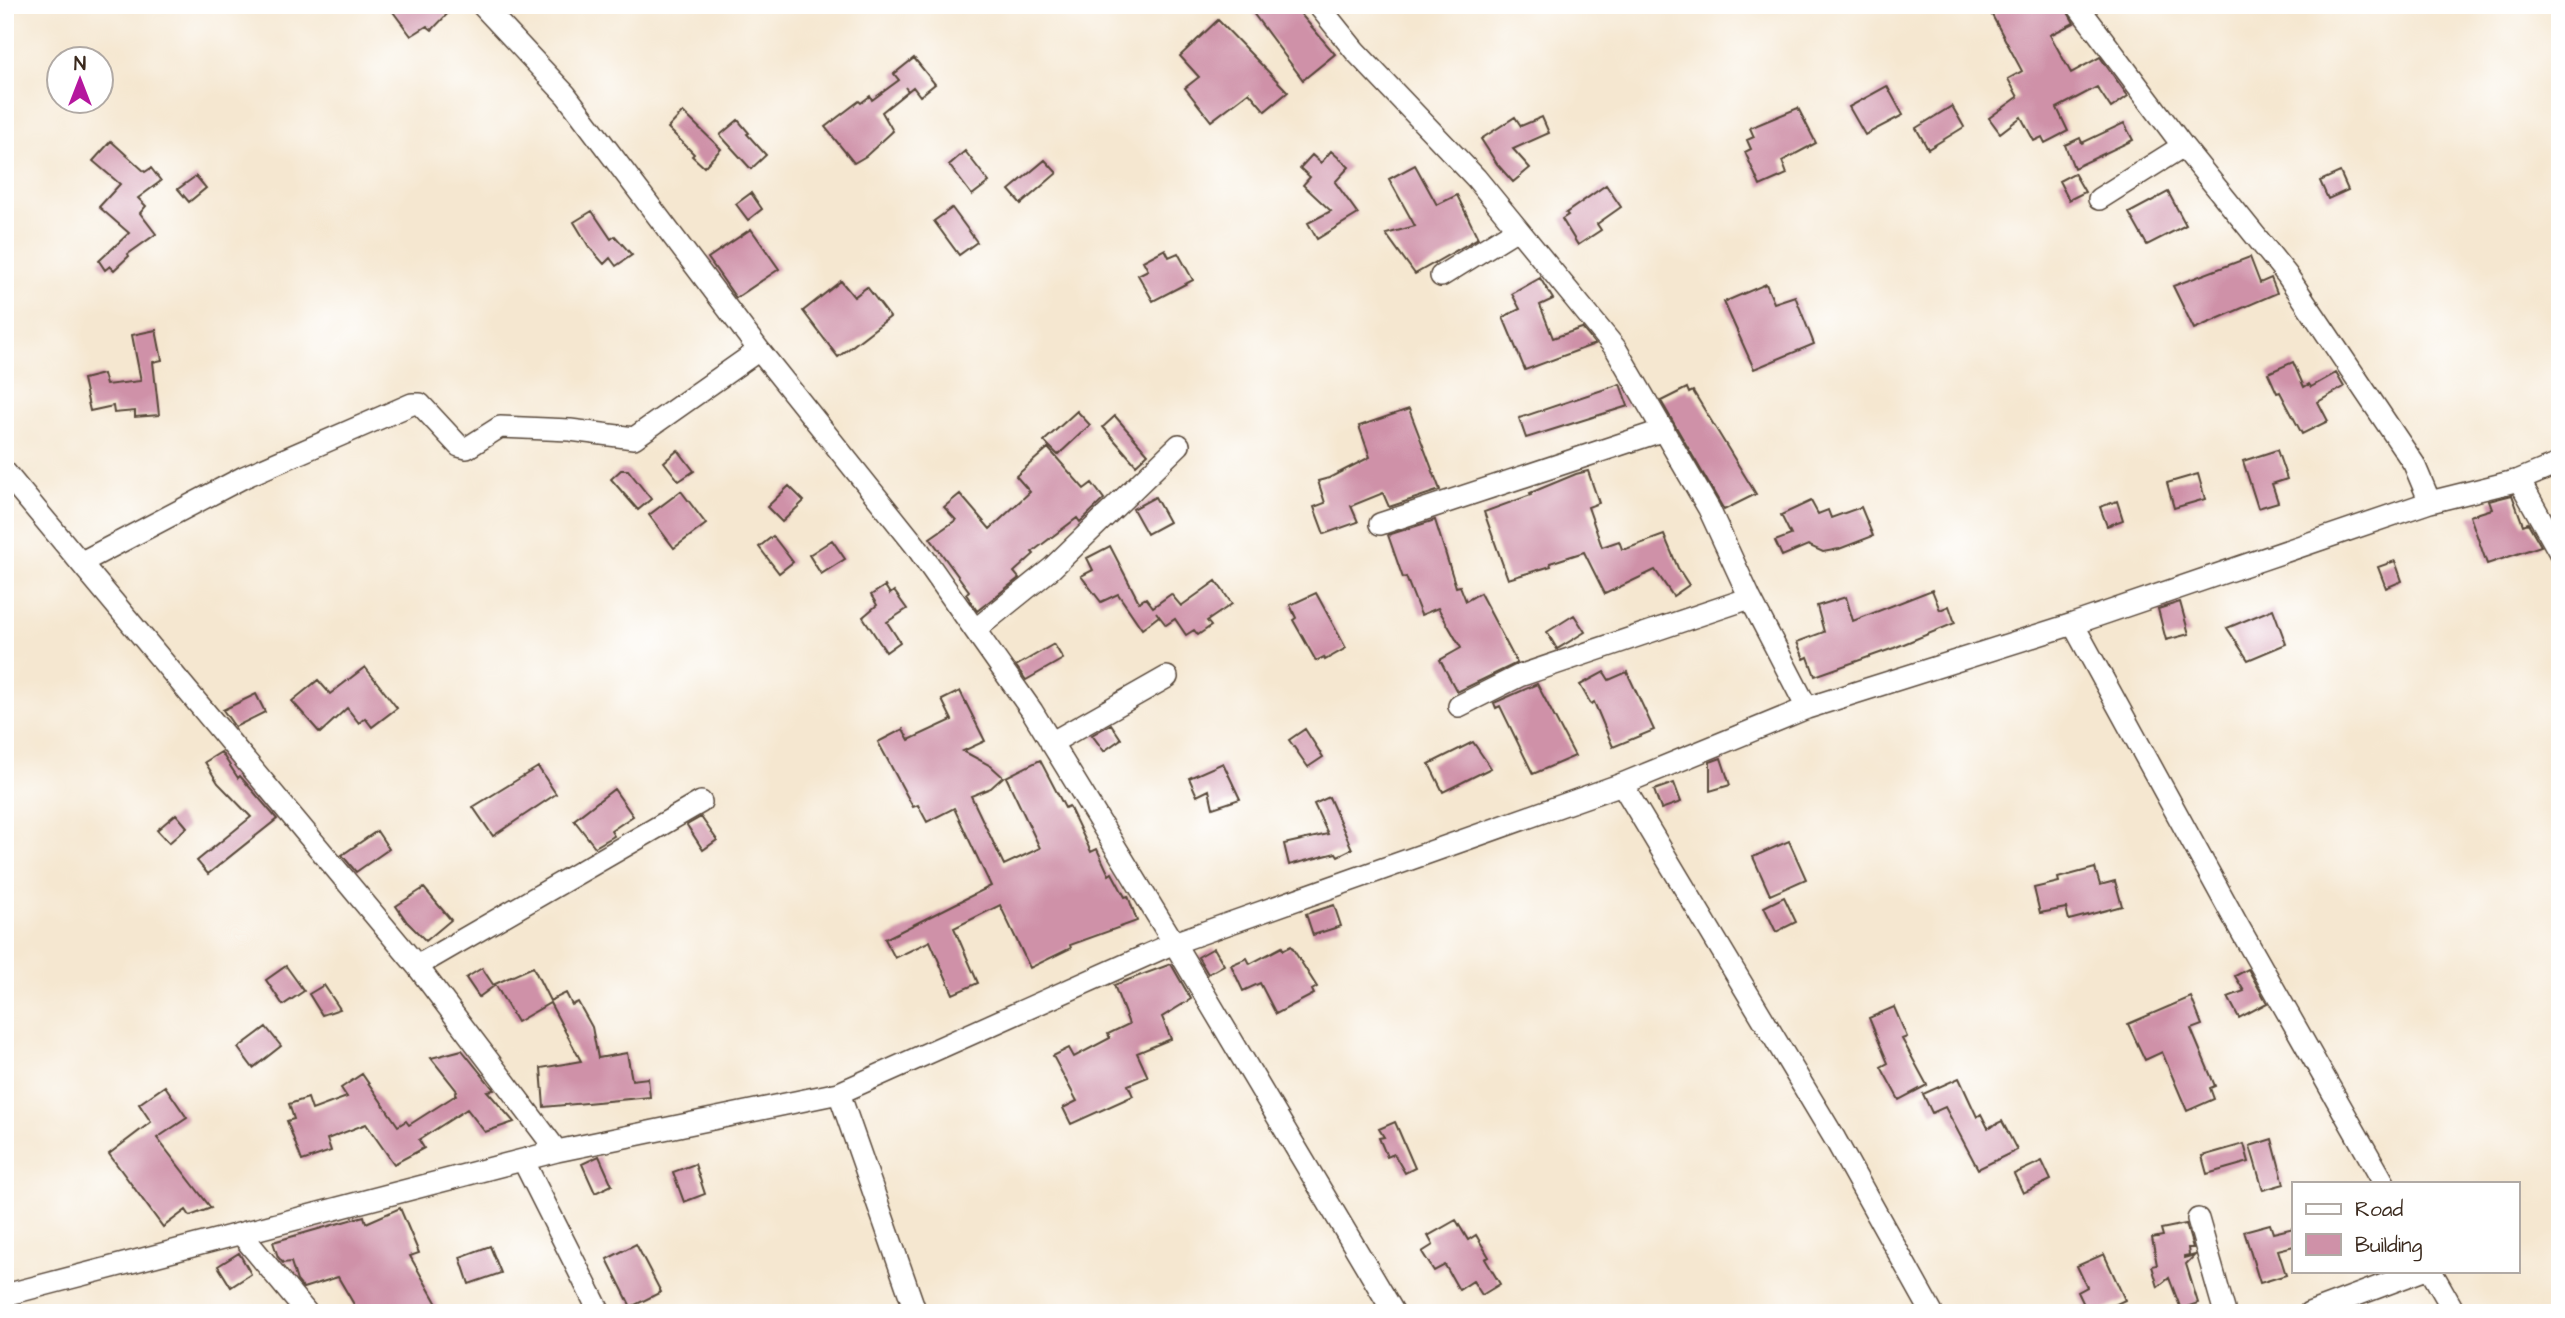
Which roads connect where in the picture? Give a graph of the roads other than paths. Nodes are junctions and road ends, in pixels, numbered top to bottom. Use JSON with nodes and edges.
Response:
{"nodes":[{"id":1,"x":482,"y":5,"type":"edge"},
{"id":2,"x":1318,"y":5,"type":"edge"},
{"id":3,"x":2077,"y":5,"type":"edge"},
{"id":4,"x":2183,"y":146,"type":"junction"},
{"id":5,"x":2099,"y":199,"type":"dead end"},
{"id":6,"x":1517,"y":229,"type":"junction"},
{"id":7,"x":1441,"y":276,"type":"dead end"},
{"id":8,"x":759,"y":350,"type":"junction"},
{"id":9,"x":1664,"y":430,"type":"junction"},
{"id":10,"x":1179,"y":445,"type":"dead end"},
{"id":11,"x":2560,"y":463,"type":"edge"},
{"id":12,"x":5,"y":471,"type":"edge"},
{"id":13,"x":2519,"y":480,"type":"junction"},
{"id":14,"x":2430,"y":502,"type":"junction"},
{"id":15,"x":1380,"y":524,"type":"dead end"},
{"id":16,"x":2560,"y":554,"type":"edge"},
{"id":17,"x":82,"y":562,"type":"junction"},
{"id":18,"x":1750,"y":598,"type":"junction"},
{"id":19,"x":2073,"y":624,"type":"junction"},
{"id":20,"x":975,"y":630,"type":"junction"},
{"id":21,"x":1167,"y":677,"type":"dead end"},
{"id":22,"x":1459,"y":706,"type":"dead end"},
{"id":23,"x":1807,"y":708,"type":"junction"},
{"id":24,"x":1051,"y":743,"type":"junction"},
{"id":25,"x":1622,"y":784,"type":"junction"},
{"id":26,"x":701,"y":802,"type":"dead end"},
{"id":27,"x":1174,"y":943,"type":"junction"},
{"id":28,"x":417,"y":966,"type":"junction"},
{"id":29,"x":839,"y":1093,"type":"junction"},
{"id":30,"x":557,"y":1151,"type":"junction"},
{"id":31,"x":523,"y":1160,"type":"junction"},
{"id":32,"x":2383,"y":1182,"type":"edge"},
{"id":33,"x":2198,"y":1219,"type":"dead end"},
{"id":34,"x":242,"y":1235,"type":"junction"},
{"id":35,"x":2418,"y":1272,"type":"edge"},
{"id":36,"x":2432,"y":1272,"type":"edge"},
{"id":37,"x":5,"y":1295,"type":"edge"},
{"id":38,"x":307,"y":1313,"type":"edge"},
{"id":39,"x":600,"y":1313,"type":"edge"},
{"id":40,"x":916,"y":1313,"type":"edge"},
{"id":41,"x":1394,"y":1313,"type":"edge"},
{"id":42,"x":1932,"y":1313,"type":"edge"},
{"id":43,"x":2225,"y":1313,"type":"edge"},
{"id":44,"x":2309,"y":1313,"type":"edge"},
{"id":45,"x":2455,"y":1313,"type":"edge"}],
"edges":[{"from":1,"to":8,"type":"street"},
{"from":2,"to":6,"type":"street"},
{"from":3,"to":4,"type":"street"},
{"from":4,"to":5,"type":"street"},
{"from":4,"to":14,"type":"street"},
{"from":6,"to":7,"type":"street"},
{"from":6,"to":9,"type":"street"},
{"from":8,"to":17,"type":"street"},
{"from":8,"to":20,"type":"street"},
{"from":9,"to":15,"type":"street"},
{"from":9,"to":18,"type":"street"},
{"from":10,"to":20,"type":"street"},
{"from":11,"to":13,"type":"street"},
{"from":12,"to":17,"type":"street"},
{"from":13,"to":14,"type":"street"},
{"from":13,"to":16,"type":"street"},
{"from":14,"to":19,"type":"street"},
{"from":17,"to":28,"type":"street"},
{"from":18,"to":22,"type":"street"},
{"from":18,"to":23,"type":"street"},
{"from":19,"to":23,"type":"street"},
{"from":19,"to":32,"type":"street"},
{"from":20,"to":24,"type":"street"},
{"from":21,"to":24,"type":"street"},
{"from":23,"to":25,"type":"street"},
{"from":24,"to":27,"type":"street"},
{"from":25,"to":27,"type":"street"},
{"from":25,"to":42,"type":"street"},
{"from":26,"to":28,"type":"street"},
{"from":27,"to":29,"type":"street"},
{"from":27,"to":41,"type":"street"},
{"from":28,"to":30,"type":"street"},
{"from":29,"to":30,"type":"street"},
{"from":29,"to":40,"type":"street"},
{"from":30,"to":31,"type":"street"},
{"from":31,"to":34,"type":"street"},
{"from":31,"to":39,"type":"street"},
{"from":33,"to":43,"type":"street"},
{"from":34,"to":37,"type":"street"},
{"from":34,"to":38,"type":"street"},
{"from":35,"to":44,"type":"street"},
{"from":36,"to":45,"type":"street"}]}
